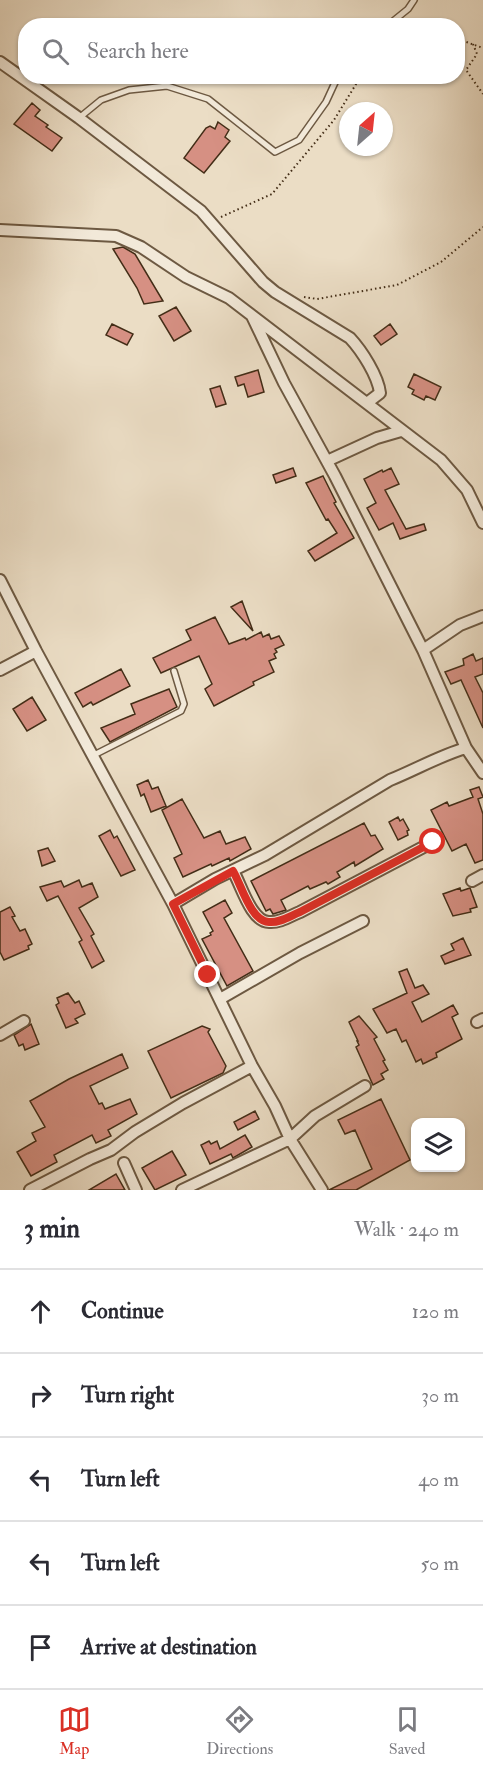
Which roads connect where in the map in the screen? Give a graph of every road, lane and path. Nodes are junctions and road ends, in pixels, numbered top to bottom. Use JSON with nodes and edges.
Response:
{"nodes":[{"id":1,"x":414,"y":0,"type":"edge"},
{"id":2,"x":397,"y":18,"type":"edge"},
{"id":3,"x":465,"y":41,"type":"edge"},
{"id":4,"x":473,"y":44,"type":"junction"},
{"id":5,"x":483,"y":48,"type":"edge"},
{"id":6,"x":0,"y":62,"type":"edge"},
{"id":7,"x":18,"y":75,"type":"edge"},
{"id":8,"x":31,"y":84,"type":"edge"},
{"id":9,"x":335,"y":84,"type":"edge"},
{"id":10,"x":356,"y":84,"type":"edge"},
{"id":11,"x":483,"y":94,"type":"edge"},
{"id":12,"x":79,"y":118,"type":"junction"},
{"id":13,"x":209,"y":222,"type":"junction"},
{"id":14,"x":483,"y":227,"type":"edge"},
{"id":15,"x":0,"y":230,"type":"edge"},
{"id":16,"x":296,"y":296,"type":"dead end"},
{"id":17,"x":250,"y":313,"type":"junction"},
{"id":18,"x":367,"y":403,"type":"junction"},
{"id":19,"x":401,"y":431,"type":"junction"},
{"id":20,"x":327,"y":461,"type":"junction"},
{"id":21,"x":483,"y":523,"type":"edge"},
{"id":22,"x":0,"y":580,"type":"edge"},
{"id":23,"x":483,"y":616,"type":"edge"},
{"id":24,"x":423,"y":650,"type":"junction"},
{"id":25,"x":36,"y":651,"type":"junction"},
{"id":26,"x":0,"y":670,"type":"edge"},
{"id":27,"x":174,"y":671,"type":"dead end"},
{"id":28,"x":466,"y":748,"type":"junction"},
{"id":29,"x":92,"y":756,"type":"junction"},
{"id":30,"x":483,"y":773,"type":"edge"},
{"id":31,"x":433,"y":842,"type":"dead end"},
{"id":32,"x":233,"y":871,"type":"junction"},
{"id":33,"x":483,"y":875,"type":"edge"},
{"id":34,"x":472,"y":881,"type":"dead end"},
{"id":35,"x":173,"y":904,"type":"junction"},
{"id":36,"x":363,"y":921,"type":"dead end"},
{"id":37,"x":220,"y":999,"type":"junction"},
{"id":38,"x":24,"y":1021,"type":"dead end"},
{"id":39,"x":0,"y":1035,"type":"edge"},
{"id":40,"x":252,"y":1066,"type":"junction"},
{"id":41,"x":365,"y":1086,"type":"dead end"},
{"id":42,"x":290,"y":1139,"type":"junction"},
{"id":43,"x":124,"y":1163,"type":"dead end"},
{"id":44,"x":30,"y":1190,"type":"edge"},
{"id":45,"x":136,"y":1190,"type":"edge"},
{"id":46,"x":182,"y":1190,"type":"edge"},
{"id":47,"x":322,"y":1190,"type":"edge"}],
"edges":[{"from":1,"to":2,"type":"lane"},
{"from":3,"to":4,"type":"path"},
{"from":4,"to":5,"type":"path"},
{"from":4,"to":11,"type":"path"},
{"from":6,"to":7,"type":"street"},
{"from":8,"to":12,"type":"street"},
{"from":9,"to":12,"type":"lane"},
{"from":10,"to":13,"type":"path"},
{"from":12,"to":13,"type":"street"},
{"from":13,"to":18,"type":"street"},
{"from":14,"to":16,"type":"path"},
{"from":15,"to":17,"type":"street"},
{"from":17,"to":18,"type":"street"},
{"from":17,"to":20,"type":"street"},
{"from":18,"to":19,"type":"street"},
{"from":19,"to":20,"type":"street"},
{"from":19,"to":21,"type":"street"},
{"from":20,"to":24,"type":"street"},
{"from":22,"to":25,"type":"street"},
{"from":23,"to":24,"type":"street"},
{"from":24,"to":28,"type":"street"},
{"from":25,"to":26,"type":"street"},
{"from":25,"to":29,"type":"street"},
{"from":27,"to":29,"type":"lane"},
{"from":28,"to":30,"type":"street"},
{"from":28,"to":32,"type":"street"},
{"from":29,"to":35,"type":"street"},
{"from":31,"to":32,"type":"street"},
{"from":32,"to":35,"type":"street"},
{"from":33,"to":34,"type":"street"},
{"from":35,"to":37,"type":"street"},
{"from":36,"to":37,"type":"street"},
{"from":37,"to":40,"type":"street"},
{"from":38,"to":39,"type":"street"},
{"from":40,"to":42,"type":"street"},
{"from":40,"to":44,"type":"street"},
{"from":41,"to":42,"type":"street"},
{"from":42,"to":46,"type":"street"},
{"from":42,"to":47,"type":"street"},
{"from":43,"to":45,"type":"street"}]}
